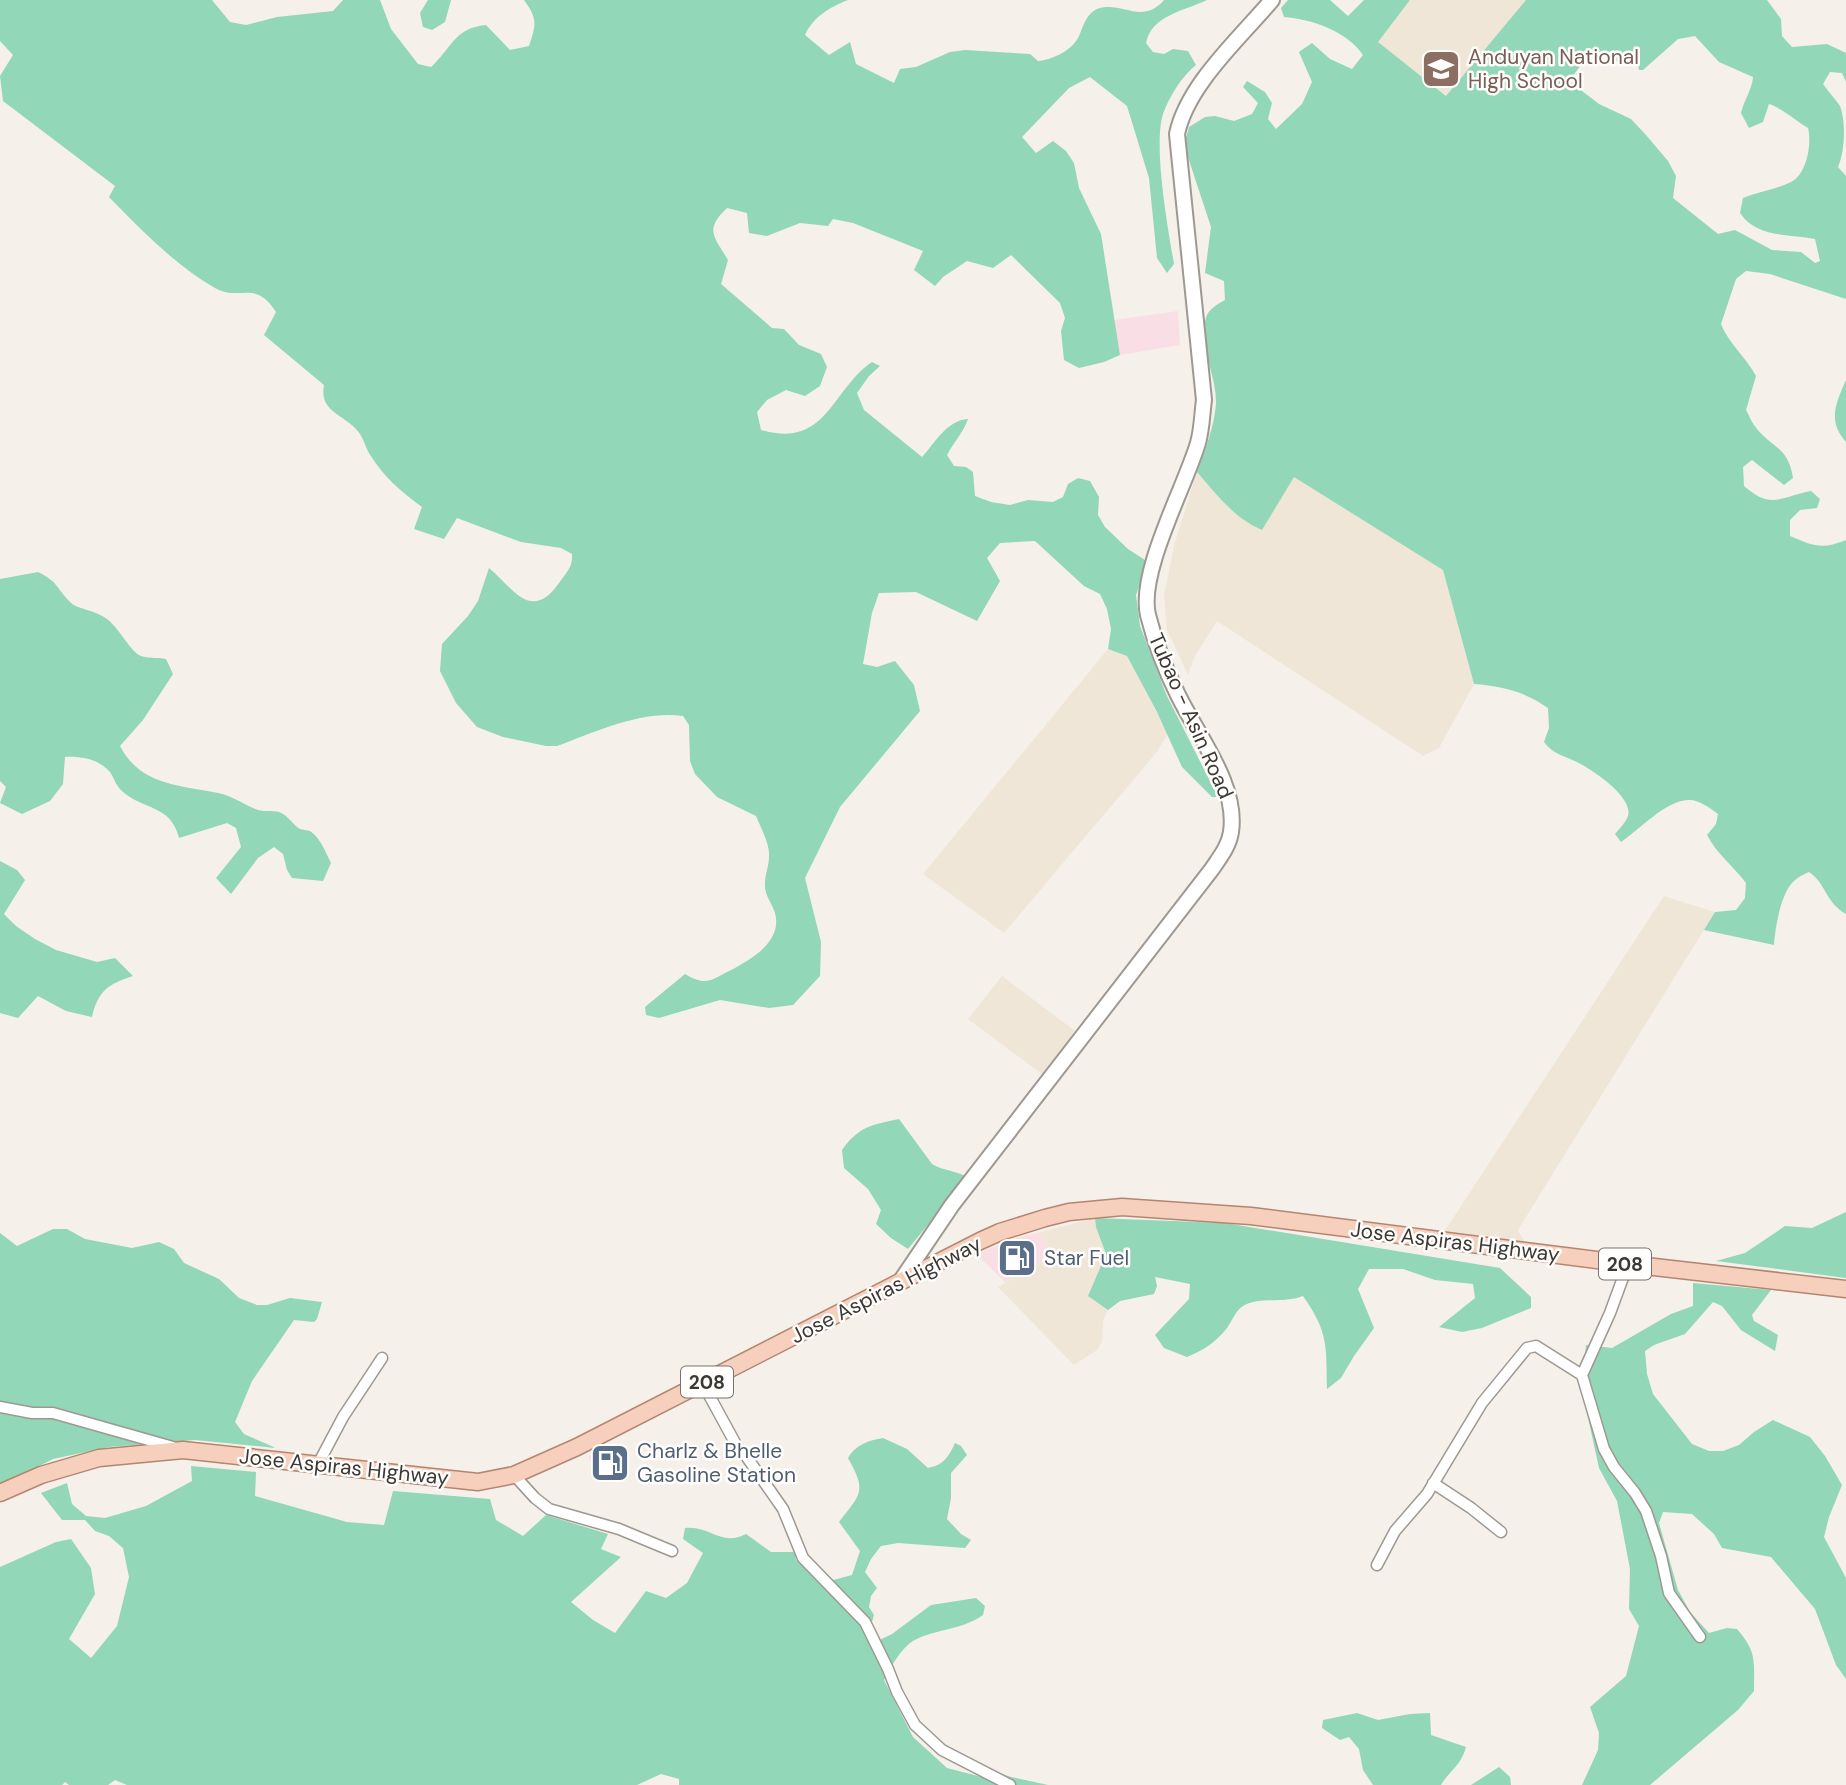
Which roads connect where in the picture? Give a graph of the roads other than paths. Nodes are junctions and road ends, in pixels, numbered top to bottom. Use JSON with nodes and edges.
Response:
{"nodes":[{"id":1,"x":1272,"y":0,"type":"edge"},
{"id":2,"x":1628,"y":1264,"type":"junction"},
{"id":3,"x":900,"y":1282,"type":"junction"},
{"id":4,"x":1846,"y":1289,"type":"edge"},
{"id":5,"x":382,"y":1358,"type":"dead end"},
{"id":6,"x":1582,"y":1375,"type":"junction"},
{"id":7,"x":703,"y":1384,"type":"junction"},
{"id":8,"x":0,"y":1407,"type":"edge"},
{"id":9,"x":183,"y":1450,"type":"junction"},
{"id":10,"x":317,"y":1466,"type":"junction"},
{"id":11,"x":514,"y":1475,"type":"junction"},
{"id":12,"x":1433,"y":1483,"type":"junction"},
{"id":13,"x":0,"y":1493,"type":"edge"},
{"id":14,"x":1501,"y":1532,"type":"dead end"},
{"id":15,"x":672,"y":1551,"type":"dead end"},
{"id":16,"x":1377,"y":1565,"type":"dead end"},
{"id":17,"x":1700,"y":1637,"type":"dead end"},
{"id":18,"x":1010,"y":1785,"type":"edge"}],
"edges":[{"from":1,"to":3,"type":"main road","name":"Tubao - Asin Road"},
{"from":2,"to":3,"type":"main road","name":"Jose Aspiras Highway","number":"208"},
{"from":2,"to":4,"type":"main road","name":"Jose Aspiras Highway","number":"208"},
{"from":2,"to":6,"type":"street"},
{"from":3,"to":7,"type":"main road","name":"Jose Aspiras Highway","number":"208"},
{"from":5,"to":10,"type":"street"},
{"from":6,"to":12,"type":"street"},
{"from":6,"to":17,"type":"street"},
{"from":7,"to":11,"type":"main road","name":"Jose Aspiras Highway","number":"208"},
{"from":7,"to":18,"type":"street"},
{"from":8,"to":9,"type":"street"},
{"from":9,"to":10,"type":"main road","name":"Jose Aspiras Highway","number":"208"},
{"from":9,"to":13,"type":"main road","name":"Jose Aspiras Highway","number":"208"},
{"from":10,"to":11,"type":"main road","name":"Jose Aspiras Highway","number":"208"},
{"from":11,"to":15,"type":"street"},
{"from":12,"to":14,"type":"street"},
{"from":12,"to":16,"type":"street"}]}
